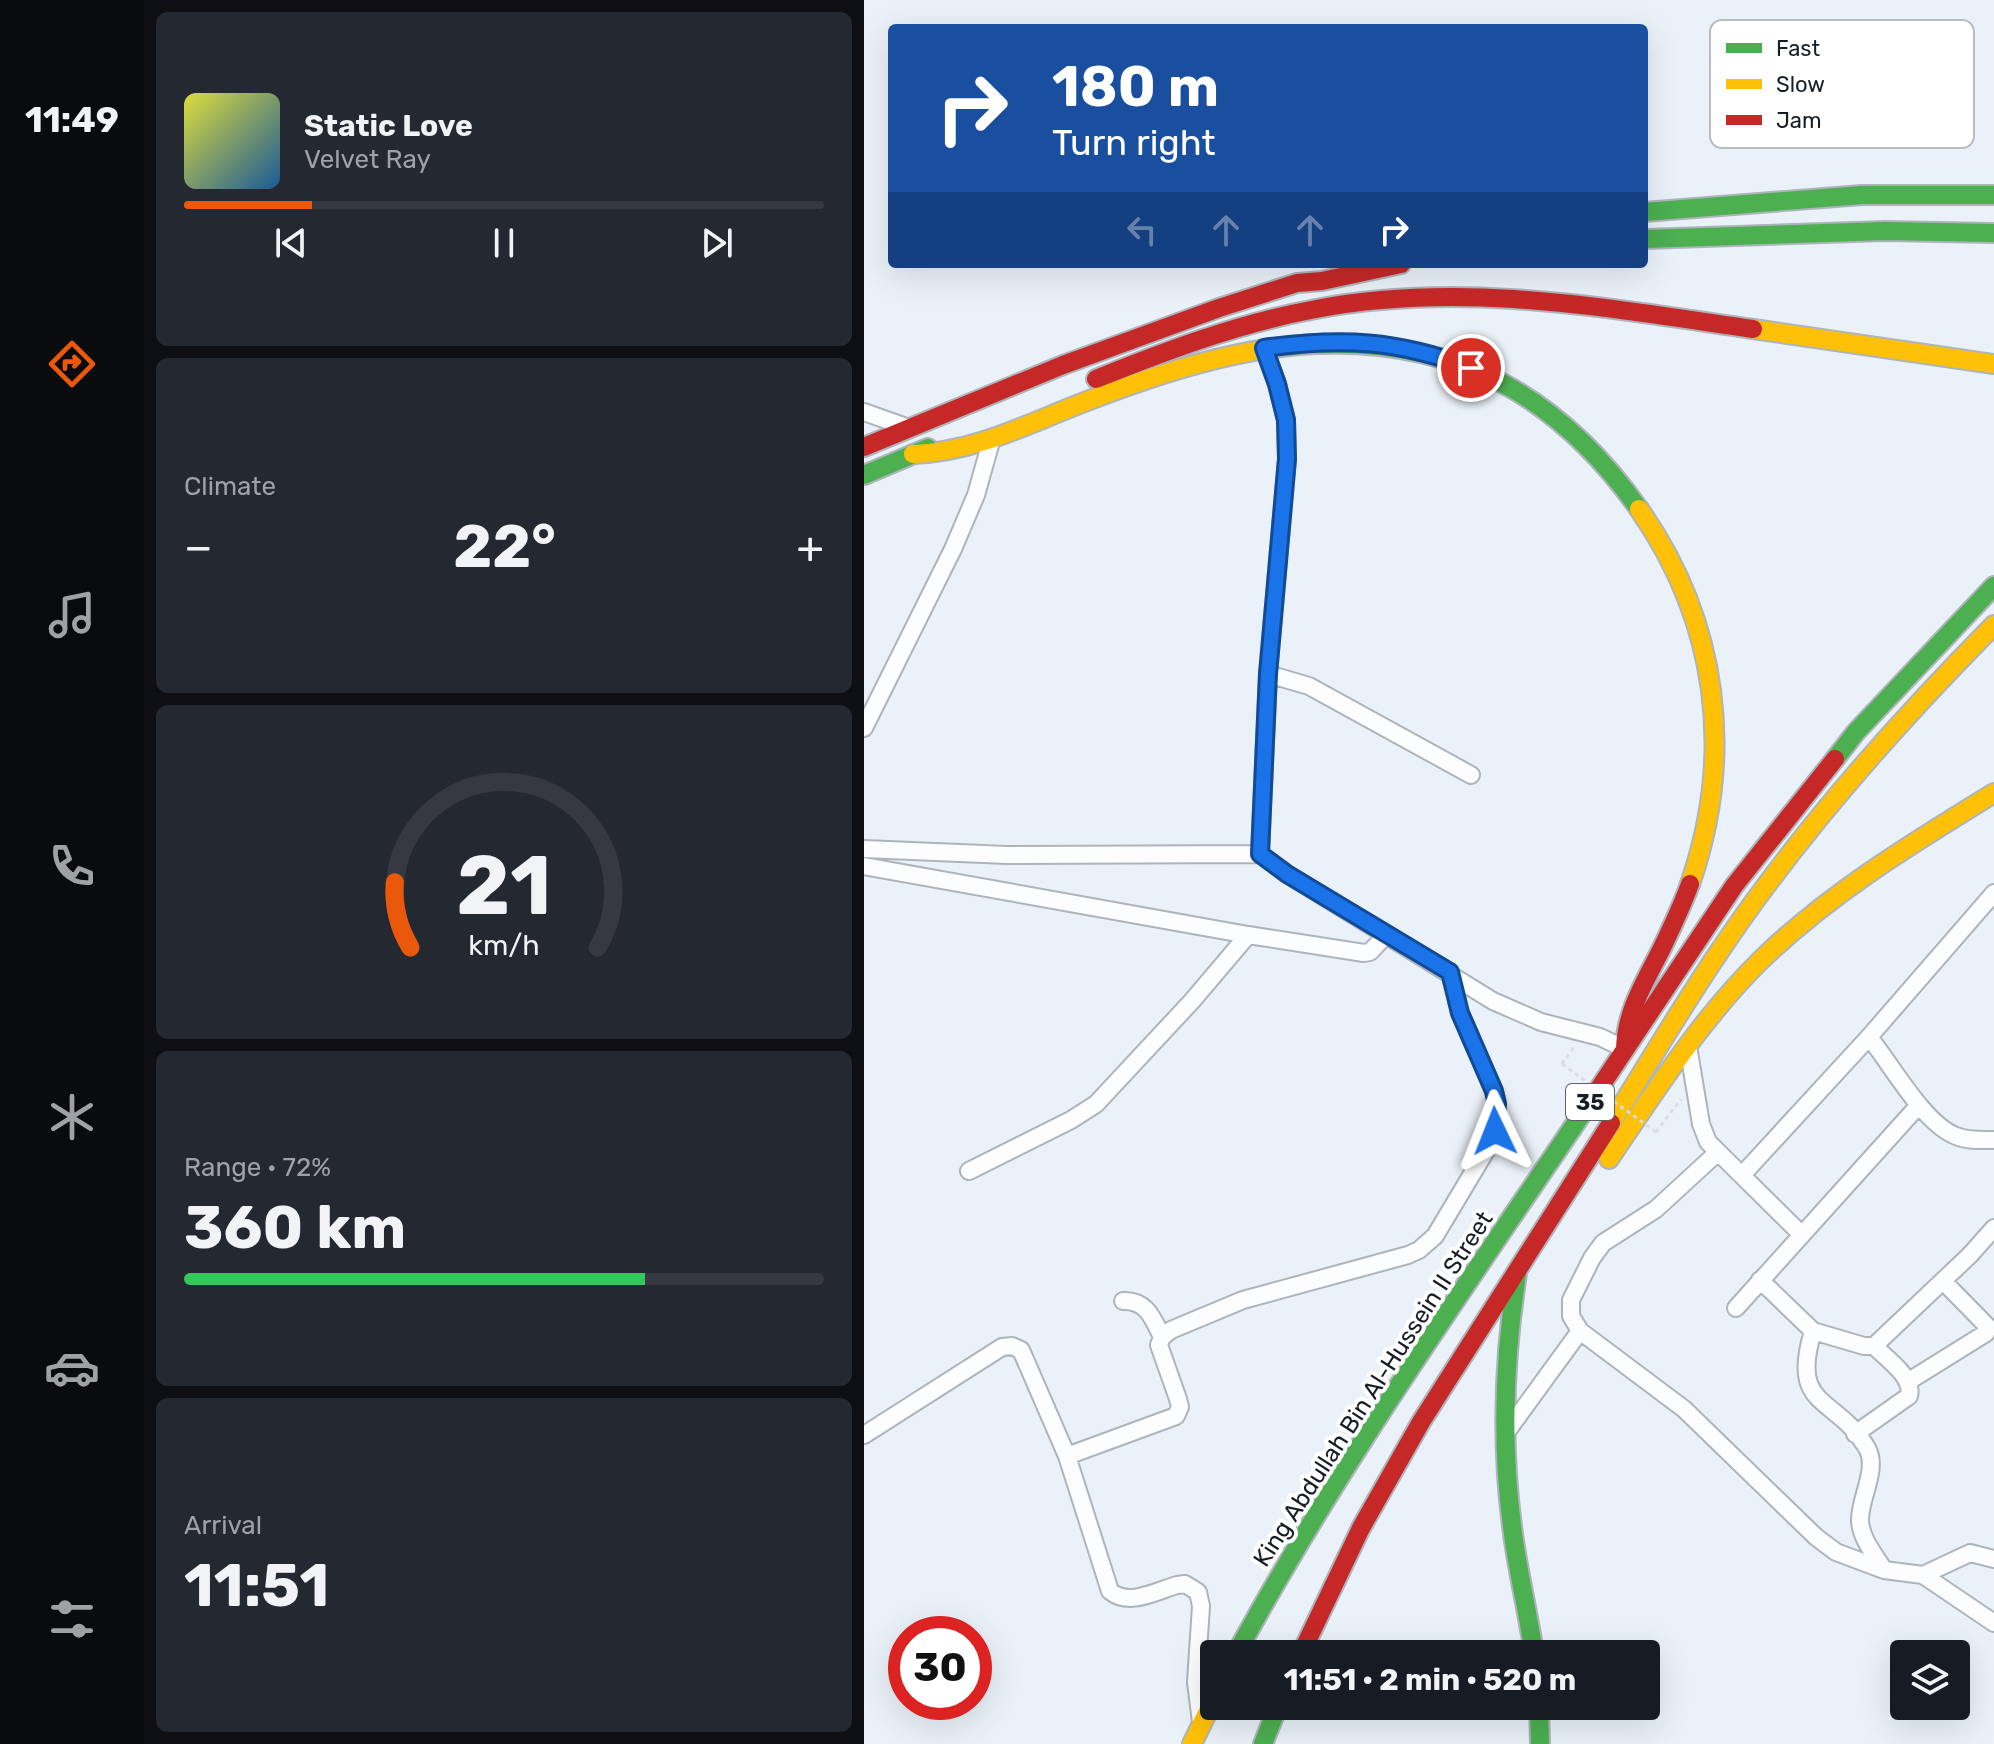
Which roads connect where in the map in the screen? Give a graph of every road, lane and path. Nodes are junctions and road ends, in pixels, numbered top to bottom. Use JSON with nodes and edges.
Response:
{"nodes":[{"id":1,"x":1994,"y":195,"type":"edge"},
{"id":2,"x":1648,"y":212,"type":"edge"},
{"id":3,"x":1994,"y":233,"type":"edge"},
{"id":4,"x":1648,"y":239,"type":"edge"},
{"id":5,"x":1324,"y":268,"type":"edge"},
{"id":6,"x":1382,"y":268,"type":"edge"},
{"id":7,"x":1297,"y":283,"type":"junction"},
{"id":8,"x":1264,"y":348,"type":"junction"},
{"id":9,"x":1994,"y":364,"type":"edge"},
{"id":10,"x":864,"y":412,"type":"edge"},
{"id":11,"x":911,"y":428,"type":"junction"},
{"id":12,"x":992,"y":438,"type":"junction"},
{"id":13,"x":864,"y":447,"type":"edge"},
{"id":14,"x":913,"y":454,"type":"junction"},
{"id":15,"x":864,"y":475,"type":"edge"},
{"id":16,"x":1994,"y":586,"type":"edge"},
{"id":17,"x":1994,"y":625,"type":"edge"},
{"id":18,"x":1268,"y":674,"type":"junction"},
{"id":19,"x":864,"y":728,"type":"edge"},
{"id":20,"x":1471,"y":775,"type":"dead end"},
{"id":21,"x":1994,"y":793,"type":"edge"},
{"id":22,"x":864,"y":849,"type":"edge"},
{"id":23,"x":1260,"y":854,"type":"junction"},
{"id":24,"x":864,"y":866,"type":"edge"},
{"id":25,"x":1994,"y":893,"type":"edge"},
{"id":26,"x":1248,"y":935,"type":"junction"},
{"id":27,"x":1386,"y":935,"type":"junction"},
{"id":28,"x":1450,"y":972,"type":"junction"},
{"id":29,"x":1869,"y":1037,"type":"junction"},
{"id":30,"x":1688,"y":1044,"type":"junction"},
{"id":31,"x":1572,"y":1049,"type":"dead end"},
{"id":32,"x":1625,"y":1049,"type":"junction"},
{"id":33,"x":1919,"y":1105,"type":"junction"},
{"id":34,"x":1674,"y":1107,"type":"dead end"},
{"id":35,"x":1994,"y":1140,"type":"edge"},
{"id":36,"x":1717,"y":1153,"type":"junction"},
{"id":37,"x":969,"y":1171,"type":"dead end"},
{"id":38,"x":1742,"y":1175,"type":"junction"},
{"id":39,"x":1994,"y":1228,"type":"edge"},
{"id":40,"x":1802,"y":1235,"type":"junction"},
{"id":41,"x":1529,"y":1252,"type":"junction"},
{"id":42,"x":1518,"y":1270,"type":"junction"},
{"id":43,"x":1760,"y":1280,"type":"junction"},
{"id":44,"x":1943,"y":1281,"type":"junction"},
{"id":45,"x":1123,"y":1301,"type":"dead end"},
{"id":46,"x":1736,"y":1308,"type":"dead end"},
{"id":47,"x":1580,"y":1331,"type":"junction"},
{"id":48,"x":1813,"y":1331,"type":"junction"},
{"id":49,"x":1162,"y":1337,"type":"junction"},
{"id":50,"x":1874,"y":1346,"type":"junction"},
{"id":51,"x":1909,"y":1381,"type":"junction"},
{"id":52,"x":1505,"y":1434,"type":"junction"},
{"id":53,"x":1855,"y":1434,"type":"junction"},
{"id":54,"x":864,"y":1435,"type":"edge"},
{"id":55,"x":1067,"y":1456,"type":"junction"},
{"id":56,"x":1994,"y":1559,"type":"edge"},
{"id":57,"x":1884,"y":1570,"type":"junction"},
{"id":58,"x":1923,"y":1575,"type":"junction"},
{"id":59,"x":1994,"y":1623,"type":"edge"},
{"id":60,"x":1244,"y":1640,"type":"edge"},
{"id":61,"x":1308,"y":1640,"type":"edge"},
{"id":62,"x":1532,"y":1640,"type":"edge"},
{"id":63,"x":1204,"y":1720,"type":"edge"},
{"id":64,"x":1272,"y":1720,"type":"edge"},
{"id":65,"x":1539,"y":1720,"type":"edge"},
{"id":66,"x":1201,"y":1725,"type":"junction"},
{"id":67,"x":1192,"y":1744,"type":"edge"},
{"id":68,"x":1263,"y":1744,"type":"edge"},
{"id":69,"x":1540,"y":1744,"type":"edge"}],
"edges":[{"from":1,"to":2,"type":"main road"},
{"from":3,"to":4,"type":"main road"},
{"from":5,"to":7,"type":"main road"},
{"from":6,"to":7,"type":"main road"},
{"from":7,"to":11,"type":"main road"},
{"from":8,"to":12,"type":"main road"},
{"from":8,"to":18,"type":"street"},
{"from":8,"to":32,"type":"main road"},
{"from":9,"to":14,"type":"main road"},
{"from":10,"to":11,"type":"street"},
{"from":11,"to":13,"type":"main road"},
{"from":12,"to":14,"type":"main road"},
{"from":12,"to":19,"type":"street"},
{"from":14,"to":15,"type":"main road"},
{"from":16,"to":32,"type":"main road","name":"King Abdullah Bin Al-Hussein II Street","number":"35"},
{"from":17,"to":41,"type":"main road","number":"35"},
{"from":18,"to":20,"type":"street"},
{"from":18,"to":23,"type":"street"},
{"from":21,"to":30,"type":"main road"},
{"from":22,"to":23,"type":"street"},
{"from":23,"to":27,"type":"street"},
{"from":24,"to":26,"type":"street"},
{"from":25,"to":29,"type":"street"},
{"from":26,"to":27,"type":"street"},
{"from":26,"to":37,"type":"street"},
{"from":27,"to":28,"type":"street"},
{"from":28,"to":32,"type":"street"},
{"from":28,"to":49,"type":"street"},
{"from":29,"to":33,"type":"street"},
{"from":29,"to":38,"type":"street"},
{"from":30,"to":36,"type":"street"},
{"from":30,"to":41,"type":"main road"},
{"from":31,"to":34,"type":"path","bridge":true},
{"from":32,"to":60,"type":"main road","name":"King Abdullah Bin Al-Hussein II Street","number":"35"},
{"from":33,"to":35,"type":"street"},
{"from":33,"to":40,"type":"street"},
{"from":36,"to":38,"type":"street"},
{"from":36,"to":47,"type":"street"},
{"from":38,"to":40,"type":"street"},
{"from":39,"to":44,"type":"street"},
{"from":40,"to":43,"type":"street"},
{"from":41,"to":42,"type":"main road","number":"35"},
{"from":42,"to":52,"type":"main road","number":"35"},
{"from":42,"to":61,"type":"main road","number":"35"},
{"from":43,"to":46,"type":"street"},
{"from":43,"to":48,"type":"street"},
{"from":44,"to":50,"type":"street"},
{"from":44,"to":51,"type":"street"},
{"from":45,"to":49,"type":"street"},
{"from":47,"to":52,"type":"street"},
{"from":47,"to":57,"type":"street"},
{"from":48,"to":50,"type":"street"},
{"from":48,"to":53,"type":"street"},
{"from":49,"to":55,"type":"street"},
{"from":50,"to":51,"type":"street"},
{"from":51,"to":53,"type":"street"},
{"from":52,"to":62,"type":"main road","number":"35"},
{"from":53,"to":57,"type":"street"},
{"from":54,"to":55,"type":"street"},
{"from":55,"to":66,"type":"street"},
{"from":56,"to":58,"type":"street"},
{"from":57,"to":58,"type":"street"},
{"from":58,"to":59,"type":"street"},
{"from":63,"to":66,"type":"main road"},
{"from":64,"to":68,"type":"main road"},
{"from":65,"to":69,"type":"main road"},
{"from":66,"to":67,"type":"main road"}]}
